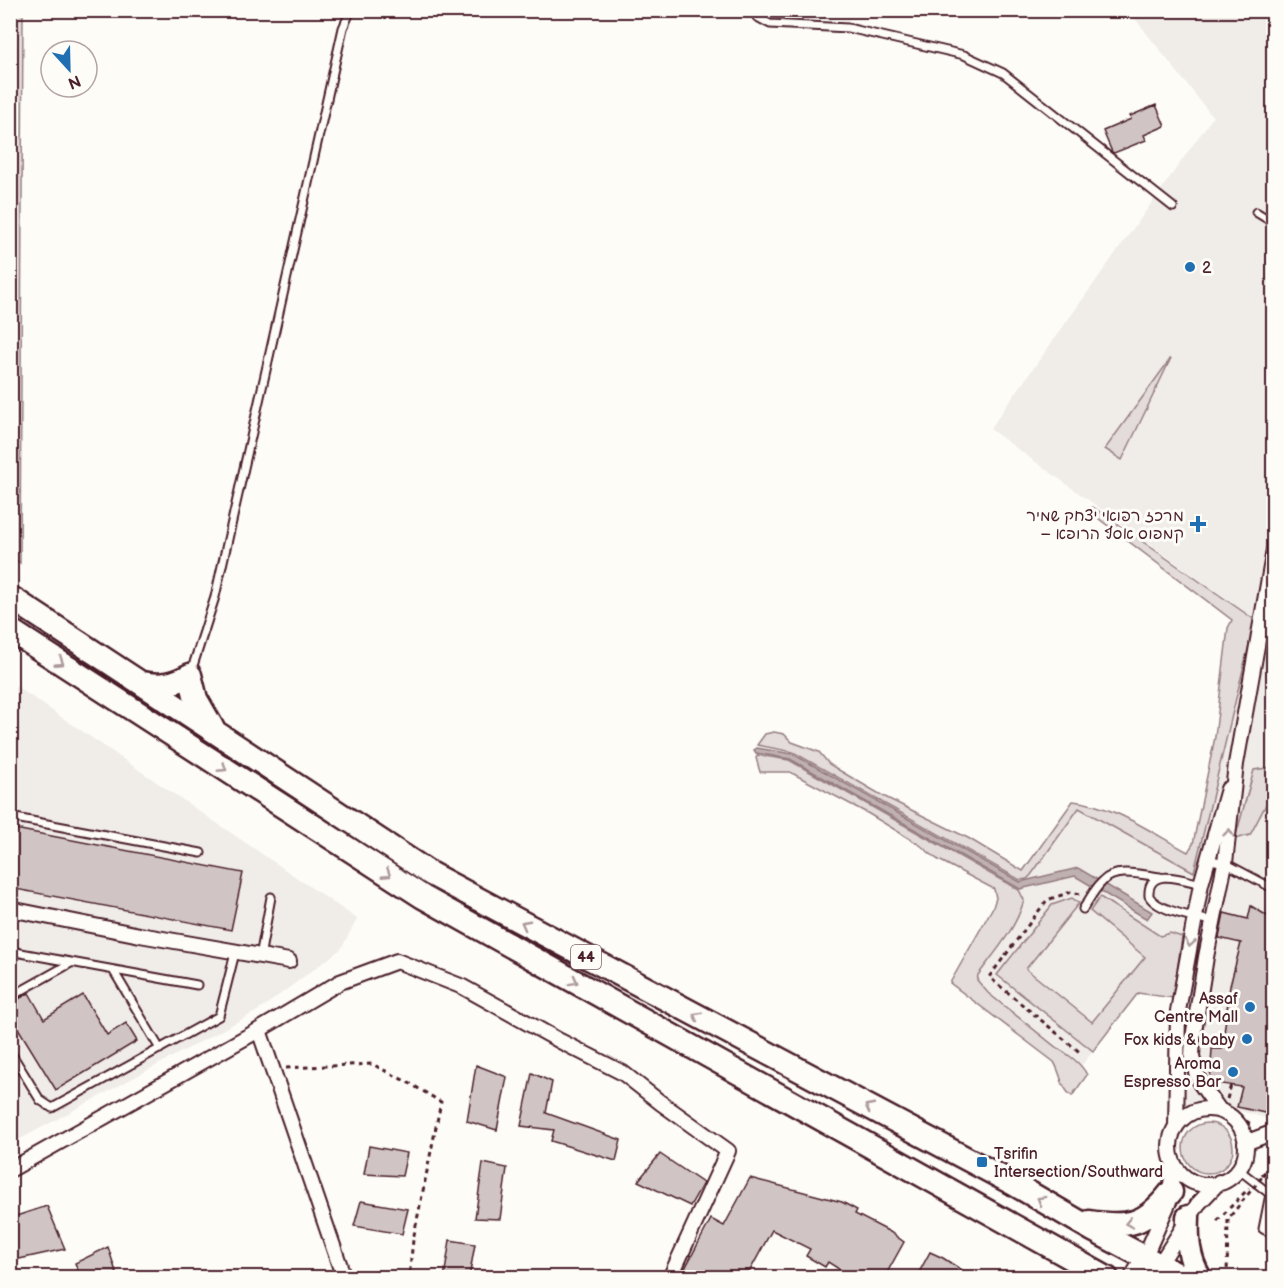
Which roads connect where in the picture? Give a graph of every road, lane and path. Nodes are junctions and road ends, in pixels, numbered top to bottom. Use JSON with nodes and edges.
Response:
{"nodes":[{"id":1,"x":351,"y":10,"type":"edge"},
{"id":2,"x":753,"y":10,"type":"edge"},
{"id":3,"x":1173,"y":207,"type":"dead end"},
{"id":4,"x":1256,"y":212,"type":"dead end"},
{"id":5,"x":1274,"y":223,"type":"edge"},
{"id":6,"x":1274,"y":550,"type":"edge"},
{"id":7,"x":10,"y":597,"type":"edge"},
{"id":8,"x":10,"y":630,"type":"edge"},
{"id":9,"x":190,"y":675,"type":"junction"},
{"id":10,"x":141,"y":683,"type":"junction"},
{"id":11,"x":227,"y":740,"type":"junction"},
{"id":12,"x":1236,"y":764,"type":"junction"},
{"id":13,"x":10,"y":817,"type":"edge"},
{"id":14,"x":201,"y":853,"type":"dead end"},
{"id":15,"x":1207,"y":859,"type":"junction"},
{"id":16,"x":1225,"y":863,"type":"junction"},
{"id":17,"x":1162,"y":877,"type":"junction"},
{"id":18,"x":1201,"y":884,"type":"junction"},
{"id":19,"x":1274,"y":889,"type":"edge"},
{"id":20,"x":1093,"y":895,"type":"junction"},
{"id":21,"x":271,"y":897,"type":"dead end"},
{"id":22,"x":10,"y":909,"type":"edge"},
{"id":23,"x":1083,"y":909,"type":"dead end"},
{"id":24,"x":1194,"y":917,"type":"junction"},
{"id":25,"x":1213,"y":921,"type":"junction"},
{"id":26,"x":10,"y":951,"type":"edge"},
{"id":27,"x":235,"y":953,"type":"junction"},
{"id":28,"x":260,"y":957,"type":"junction"},
{"id":29,"x":289,"y":961,"type":"dead end"},
{"id":30,"x":72,"y":963,"type":"junction"},
{"id":31,"x":113,"y":970,"type":"junction"},
{"id":32,"x":196,"y":985,"type":"dead end"},
{"id":33,"x":10,"y":997,"type":"edge"},
{"id":34,"x":259,"y":1030,"type":"junction"},
{"id":35,"x":160,"y":1048,"type":"junction"},
{"id":36,"x":10,"y":1051,"type":"edge"},
{"id":37,"x":1082,"y":1054,"type":"dead end"},
{"id":38,"x":273,"y":1069,"type":"junction"},
{"id":39,"x":1210,"y":1098,"type":"junction"},
{"id":40,"x":1221,"y":1111,"type":"junction"},
{"id":41,"x":1176,"y":1119,"type":"junction"},
{"id":42,"x":1268,"y":1129,"type":"edge"},
{"id":43,"x":1245,"y":1143,"type":"junction"},
{"id":44,"x":1170,"y":1163,"type":"junction"},
{"id":45,"x":1274,"y":1164,"type":"edge"},
{"id":46,"x":1238,"y":1169,"type":"junction"},
{"id":47,"x":10,"y":1170,"type":"edge"},
{"id":48,"x":1219,"y":1182,"type":"junction"},
{"id":49,"x":1255,"y":1182,"type":"junction"},
{"id":50,"x":1171,"y":1192,"type":"junction"},
{"id":51,"x":1272,"y":1192,"type":"edge"},
{"id":52,"x":1188,"y":1217,"type":"junction"},
{"id":53,"x":1076,"y":1220,"type":"junction"},
{"id":54,"x":1216,"y":1221,"type":"dead end"},
{"id":55,"x":1274,"y":1236,"type":"edge"},
{"id":56,"x":1059,"y":1252,"type":"junction"},
{"id":57,"x":1152,"y":1266,"type":"edge"},
{"id":58,"x":344,"y":1278,"type":"edge"},
{"id":59,"x":409,"y":1278,"type":"edge"},
{"id":60,"x":670,"y":1278,"type":"edge"},
{"id":61,"x":1082,"y":1278,"type":"edge"},
{"id":62,"x":1107,"y":1278,"type":"edge"},
{"id":63,"x":1131,"y":1278,"type":"edge"},
{"id":64,"x":1184,"y":1278,"type":"edge"},
{"id":65,"x":1200,"y":1278,"type":"edge"},
{"id":66,"x":1227,"y":1278,"type":"edge"}],
"edges":[{"from":1,"to":9,"type":"lane"},
{"from":2,"to":3,"type":"lane"},
{"from":4,"to":5,"type":"lane"},
{"from":6,"to":12,"type":"street"},
{"from":7,"to":10,"type":"highway","number":"44"},
{"from":8,"to":56,"type":"highway","number":"44","one_way":true},
{"from":9,"to":10,"type":"highway"},
{"from":9,"to":11,"type":"highway"},
{"from":10,"to":11,"type":"highway","number":"44"},
{"from":53,"to":11,"type":"highway","number":"44","one_way":true},
{"from":12,"to":15,"type":"street"},
{"from":16,"to":12,"type":"street","one_way":true},
{"from":13,"to":14,"type":"lane"},
{"from":15,"to":16,"type":"lane"},
{"from":15,"to":18,"type":"street"},
{"from":16,"to":19,"type":"lane"},
{"from":16,"to":25,"type":"street"},
{"from":17,"to":18,"type":"lane"},
{"from":17,"to":20,"type":"lane"},
{"from":17,"to":24,"type":"lane"},
{"from":18,"to":24,"type":"street"},
{"from":20,"to":23,"type":"lane"},
{"from":20,"to":37,"type":"path"},
{"from":21,"to":28,"type":"lane"},
{"from":22,"to":27,"type":"street"},
{"from":24,"to":25,"type":"lane"},
{"from":24,"to":41,"type":"street","one_way":true},
{"from":25,"to":39,"type":"street"},
{"from":26,"to":30,"type":"lane"},
{"from":27,"to":28,"type":"street"},
{"from":27,"to":35,"type":"lane"},
{"from":28,"to":29,"type":"street"},
{"from":30,"to":31,"type":"lane"},
{"from":30,"to":33,"type":"lane"},
{"from":31,"to":32,"type":"lane"},
{"from":31,"to":35,"type":"lane"},
{"from":34,"to":38,"type":"street"},
{"from":34,"to":47,"type":"street"},
{"from":34,"to":60,"type":"street"},
{"from":35,"to":36,"type":"lane"},
{"from":38,"to":58,"type":"street"},
{"from":38,"to":59,"type":"path"},
{"from":39,"to":40,"type":"street"},
{"from":39,"to":42,"type":"path"},
{"from":40,"to":41,"type":"street"},
{"from":40,"to":43,"type":"street"},
{"from":41,"to":44,"type":"street"},
{"from":41,"to":44,"type":"path"},
{"from":42,"to":43,"type":"street"},
{"from":43,"to":46,"type":"street"},
{"from":44,"to":48,"type":"street"},
{"from":44,"to":50,"type":"street"},
{"from":45,"to":49,"type":"path"},
{"from":45,"to":66,"type":"path","bridge":true},
{"from":46,"to":48,"type":"street"},
{"from":46,"to":49,"type":"lane"},
{"from":48,"to":52,"type":"street"},
{"from":49,"to":51,"type":"lane"},
{"from":49,"to":54,"type":"path"},
{"from":50,"to":53,"type":"highway","one_way":true},
{"from":50,"to":57,"type":"street"},
{"from":51,"to":55,"type":"lane"},
{"from":52,"to":57,"type":"street"},
{"from":52,"to":65,"type":"highway"},
{"from":53,"to":57,"type":"highway","number":"44"},
{"from":56,"to":61,"type":"highway"},
{"from":56,"to":62,"type":"highway","number":"44"},
{"from":57,"to":63,"type":"street"},
{"from":57,"to":64,"type":"highway","number":"44"}]}
